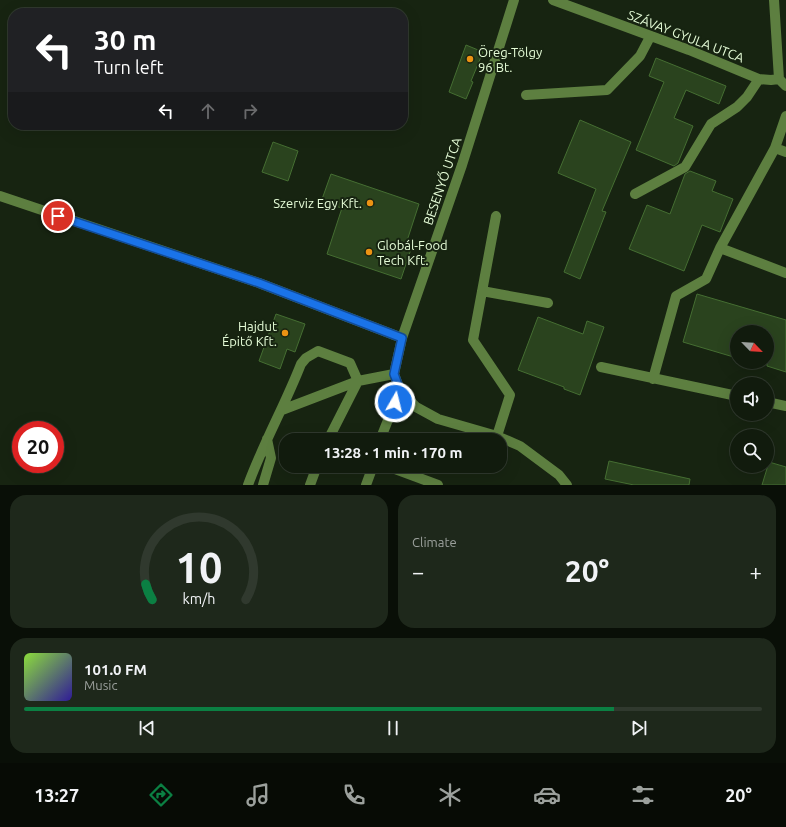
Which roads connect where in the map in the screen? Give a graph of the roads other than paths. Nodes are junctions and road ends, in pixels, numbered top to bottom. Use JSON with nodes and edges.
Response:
{"nodes":[{"id":1,"x":514,"y":0,"type":"edge"},
{"id":2,"x":552,"y":0,"type":"edge"},
{"id":3,"x":774,"y":0,"type":"edge"},
{"id":4,"x":650,"y":37,"type":"junction"},
{"id":5,"x":759,"y":79,"type":"junction"},
{"id":6,"x":783,"y":82,"type":"edge"},
{"id":7,"x":526,"y":95,"type":"dead end"},
{"id":8,"x":786,"y":116,"type":"edge"},
{"id":9,"x":775,"y":148,"type":"junction"},
{"id":10,"x":786,"y":152,"type":"edge"},
{"id":11,"x":635,"y":194,"type":"dead end"},
{"id":12,"x":0,"y":196,"type":"edge"},
{"id":13,"x":496,"y":216,"type":"dead end"},
{"id":14,"x":720,"y":248,"type":"junction"},
{"id":15,"x":786,"y":273,"type":"edge"},
{"id":16,"x":482,"y":291,"type":"junction"},
{"id":17,"x":548,"y":303,"type":"dead end"},
{"id":18,"x":402,"y":338,"type":"junction"},
{"id":19,"x":601,"y":368,"type":"dead end"},
{"id":20,"x":394,"y":374,"type":"junction"},
{"id":21,"x":653,"y":379,"type":"junction"},
{"id":22,"x":358,"y":381,"type":"junction"},
{"id":23,"x":400,"y":390,"type":"junction"},
{"id":24,"x":730,"y":395,"type":"edge"},
{"id":25,"x":774,"y":403,"type":"edge"},
{"id":26,"x":786,"y":406,"type":"edge"},
{"id":27,"x":282,"y":410,"type":"junction"},
{"id":28,"x":332,"y":433,"type":"edge"},
{"id":29,"x":383,"y":433,"type":"edge"},
{"id":30,"x":487,"y":433,"type":"edge"},
{"id":31,"x":498,"y":433,"type":"edge"},
{"id":32,"x":267,"y":439,"type":"junction"},
{"id":33,"x":507,"y":440,"type":"edge"},
{"id":34,"x":314,"y":473,"type":"edge"},
{"id":35,"x":370,"y":473,"type":"edge"},
{"id":36,"x":406,"y":473,"type":"edge"},
{"id":37,"x":248,"y":485,"type":"edge"},
{"id":38,"x":263,"y":485,"type":"edge"},
{"id":39,"x":310,"y":485,"type":"edge"},
{"id":40,"x":366,"y":485,"type":"edge"},
{"id":41,"x":438,"y":485,"type":"edge"},
{"id":42,"x":566,"y":485,"type":"edge"}],
"edges":[{"from":1,"to":18,"type":"street","name":"BESENYŐ UTCA"},
{"from":2,"to":4,"type":"street","name":"SZÁVAY GYULA UTCA"},
{"from":3,"to":6,"type":"street"},
{"from":4,"to":5,"type":"street","name":"SZÁVAY GYULA UTCA"},
{"from":4,"to":7,"type":"street"},
{"from":5,"to":6,"type":"street","name":"SZÁVAY GYULA UTCA"},
{"from":5,"to":11,"type":"street"},
{"from":8,"to":9,"type":"street"},
{"from":9,"to":10,"type":"street"},
{"from":9,"to":14,"type":"street"},
{"from":12,"to":18,"type":"street"},
{"from":13,"to":16,"type":"street"},
{"from":14,"to":15,"type":"street"},
{"from":14,"to":21,"type":"street"},
{"from":16,"to":17,"type":"street"},
{"from":16,"to":31,"type":"street"},
{"from":18,"to":20,"type":"street","name":"BESENYŐ UTCA"},
{"from":19,"to":21,"type":"street"},
{"from":20,"to":22,"type":"street"},
{"from":20,"to":23,"type":"street"},
{"from":21,"to":24,"type":"street"},
{"from":22,"to":27,"type":"street"},
{"from":22,"to":27,"type":"street"},
{"from":22,"to":28,"type":"street"},
{"from":23,"to":29,"type":"street"},
{"from":23,"to":30,"type":"street"},
{"from":25,"to":26,"type":"street"},
{"from":27,"to":32,"type":"street"},
{"from":32,"to":37,"type":"street"},
{"from":32,"to":38,"type":"street"},
{"from":33,"to":42,"type":"street"},
{"from":34,"to":39,"type":"street"},
{"from":35,"to":40,"type":"street"},
{"from":36,"to":41,"type":"street"}]}
